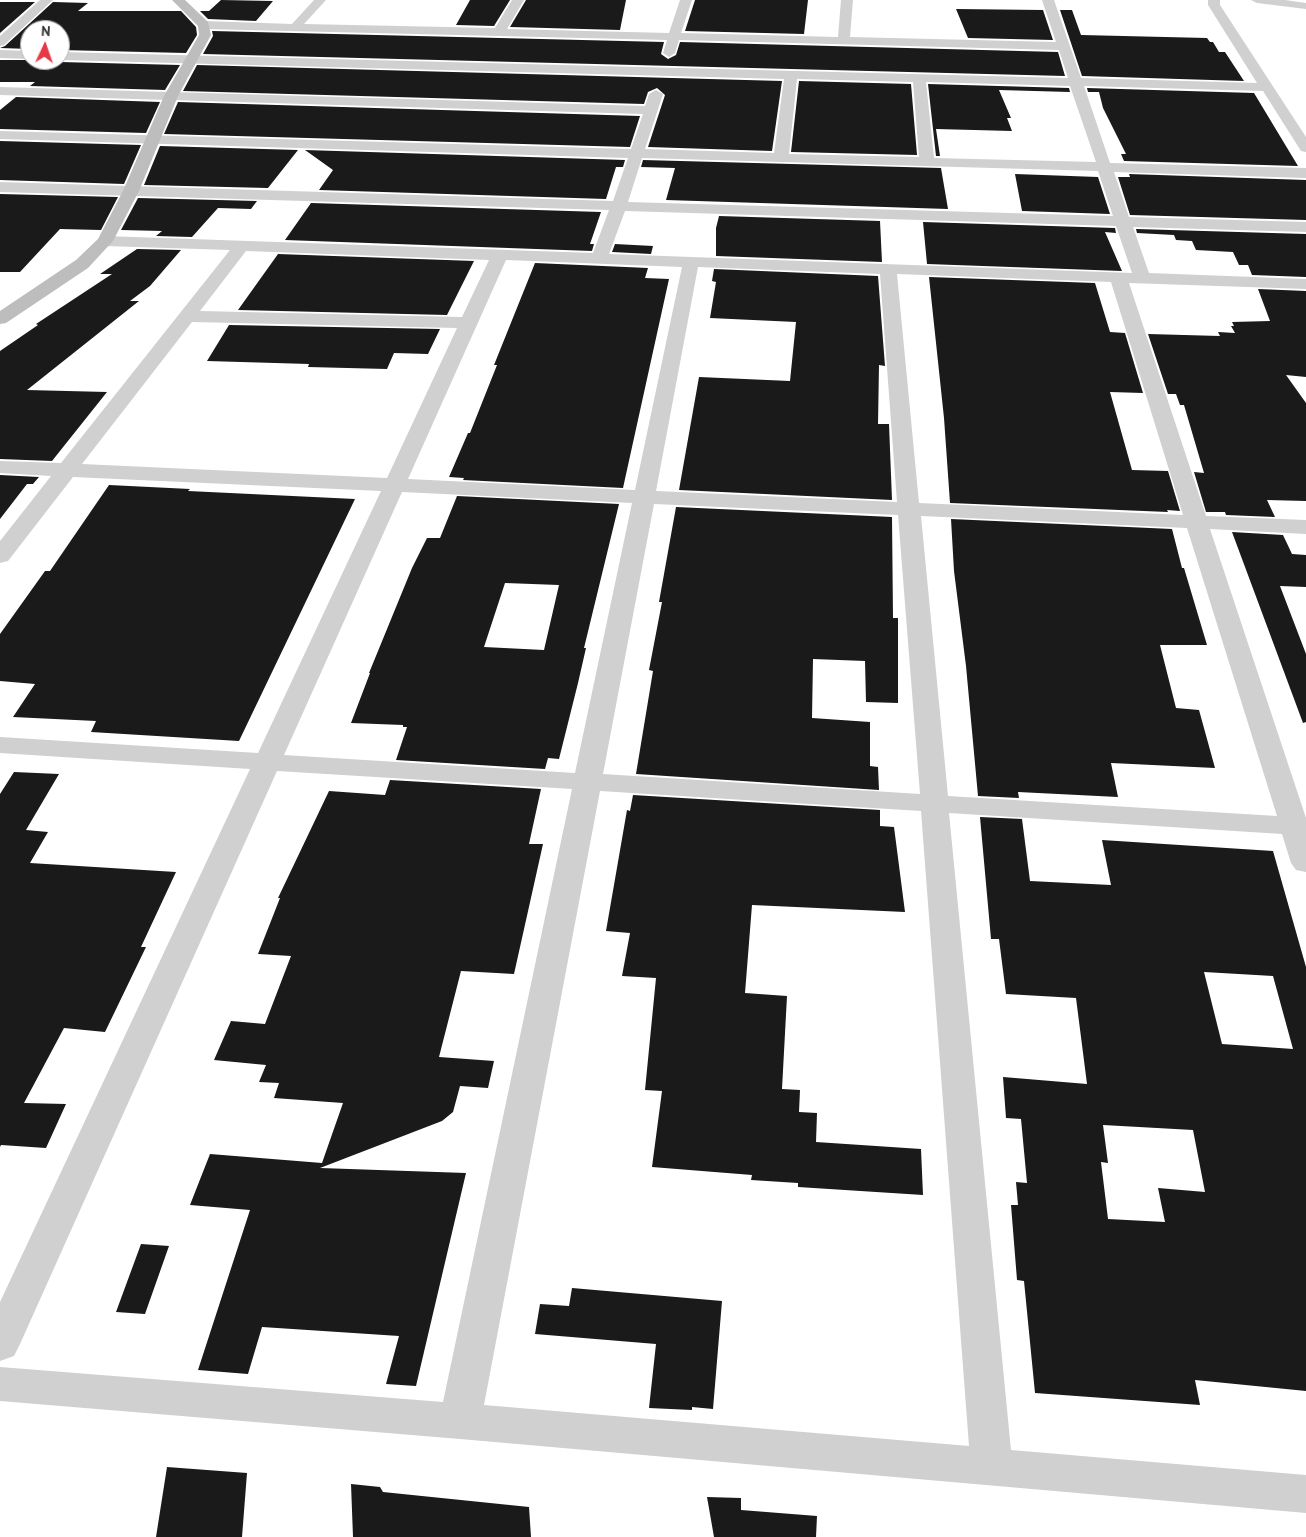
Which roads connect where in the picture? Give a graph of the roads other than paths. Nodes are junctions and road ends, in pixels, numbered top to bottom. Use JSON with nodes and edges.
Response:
{"nodes":[{"id":1,"x":47,"y":0,"type":"edge"},
{"id":2,"x":178,"y":0,"type":"edge"},
{"id":3,"x":320,"y":0,"type":"edge"},
{"id":4,"x":518,"y":0,"type":"edge"},
{"id":5,"x":686,"y":0,"type":"edge"},
{"id":6,"x":848,"y":0,"type":"edge"},
{"id":7,"x":1048,"y":0,"type":"edge"},
{"id":8,"x":1214,"y":0,"type":"edge"},
{"id":9,"x":1257,"y":0,"type":"edge"},
{"id":10,"x":1306,"y":6,"type":"edge"},
{"id":11,"x":204,"y":25,"type":"junction"},
{"id":12,"x":295,"y":27,"type":"junction"},
{"id":13,"x":499,"y":32,"type":"junction"},
{"id":14,"x":674,"y":37,"type":"junction"},
{"id":15,"x":844,"y":41,"type":"junction"},
{"id":16,"x":0,"y":42,"type":"edge"},
{"id":17,"x":1064,"y":46,"type":"junction"},
{"id":18,"x":0,"y":54,"type":"edge"},
{"id":19,"x":20,"y":55,"type":"edge"},
{"id":20,"x":70,"y":56,"type":"edge"},
{"id":21,"x":191,"y":59,"type":"junction"},
{"id":22,"x":470,"y":66,"type":"junction"},
{"id":23,"x":663,"y":71,"type":"junction"},
{"id":24,"x":791,"y":75,"type":"junction"},
{"id":25,"x":919,"y":78,"type":"junction"},
{"id":26,"x":1076,"y":82,"type":"junction"},
{"id":27,"x":1266,"y":87,"type":"junction"},
{"id":28,"x":0,"y":91,"type":"edge"},
{"id":29,"x":171,"y":96,"type":"junction"},
{"id":30,"x":450,"y":104,"type":"junction"},
{"id":31,"x":650,"y":110,"type":"junction"},
{"id":32,"x":1287,"y":118,"type":"junction"},
{"id":33,"x":1306,"y":119,"type":"edge"},
{"id":34,"x":0,"y":135,"type":"edge"},
{"id":35,"x":153,"y":139,"type":"junction"},
{"id":36,"x":1306,"y":148,"type":"edge"},
{"id":37,"x":635,"y":153,"type":"junction"},
{"id":38,"x":781,"y":157,"type":"junction"},
{"id":39,"x":927,"y":162,"type":"junction"},
{"id":40,"x":1105,"y":167,"type":"junction"},
{"id":41,"x":1306,"y":173,"type":"edge"},
{"id":42,"x":0,"y":187,"type":"edge"},
{"id":43,"x":131,"y":191,"type":"junction"},
{"id":44,"x":619,"y":206,"type":"junction"},
{"id":45,"x":1123,"y":221,"type":"junction"},
{"id":46,"x":1306,"y":227,"type":"edge"},
{"id":47,"x":105,"y":242,"type":"junction"},
{"id":48,"x":240,"y":247,"type":"junction"},
{"id":49,"x":500,"y":255,"type":"junction"},
{"id":50,"x":599,"y":259,"type":"junction"},
{"id":51,"x":691,"y":262,"type":"junction"},
{"id":52,"x":888,"y":269,"type":"junction"},
{"id":53,"x":1118,"y":277,"type":"junction"},
{"id":54,"x":1142,"y":278,"type":"junction"},
{"id":55,"x":1306,"y":284,"type":"edge"},
{"id":56,"x":187,"y":316,"type":"junction"},
{"id":57,"x":0,"y":319,"type":"edge"},
{"id":58,"x":468,"y":324,"type":"junction"},
{"id":59,"x":0,"y":467,"type":"edge"},
{"id":60,"x":67,"y":470,"type":"junction"},
{"id":61,"x":395,"y":485,"type":"junction"},
{"id":62,"x":645,"y":496,"type":"junction"},
{"id":63,"x":909,"y":508,"type":"junction"},
{"id":64,"x":1198,"y":522,"type":"junction"},
{"id":65,"x":1306,"y":527,"type":"edge"},
{"id":66,"x":0,"y":556,"type":"edge"},
{"id":67,"x":0,"y":745,"type":"edge"},
{"id":68,"x":267,"y":762,"type":"junction"},
{"id":69,"x":588,"y":782,"type":"junction"},
{"id":70,"x":934,"y":803,"type":"junction"},
{"id":71,"x":1300,"y":827,"type":"edge"},
{"id":72,"x":1306,"y":863,"type":"edge"},
{"id":73,"x":0,"y":1344,"type":"edge"},
{"id":74,"x":0,"y":1384,"type":"edge"},
{"id":75,"x":460,"y":1420,"type":"junction"},
{"id":76,"x":992,"y":1468,"type":"junction"},
{"id":77,"x":1306,"y":1494,"type":"edge"}],
"edges":[{"from":1,"to":16,"type":"street"},
{"from":2,"to":11,"type":"main road"},
{"from":3,"to":12,"type":"street"},
{"from":4,"to":13,"type":"street"},
{"from":5,"to":14,"type":"street"},
{"from":6,"to":15,"type":"street"},
{"from":7,"to":17,"type":"street"},
{"from":8,"to":27,"type":"street"},
{"from":9,"to":10,"type":"street"},
{"from":11,"to":12,"type":"street"},
{"from":11,"to":21,"type":"main road"},
{"from":12,"to":13,"type":"street"},
{"from":13,"to":14,"type":"street"},
{"from":14,"to":15,"type":"street"},
{"from":14,"to":23,"type":"street"},
{"from":15,"to":17,"type":"street"},
{"from":17,"to":26,"type":"street"},
{"from":18,"to":19,"type":"street"},
{"from":20,"to":21,"type":"street"},
{"from":21,"to":22,"type":"street"},
{"from":21,"to":29,"type":"main road"},
{"from":22,"to":23,"type":"street"},
{"from":22,"to":30,"type":"street"},
{"from":23,"to":24,"type":"street"},
{"from":23,"to":31,"type":"street"},
{"from":24,"to":25,"type":"street"},
{"from":24,"to":38,"type":"street"},
{"from":25,"to":26,"type":"street"},
{"from":25,"to":39,"type":"street"},
{"from":26,"to":27,"type":"street"},
{"from":26,"to":40,"type":"street"},
{"from":27,"to":32,"type":"street"},
{"from":28,"to":29,"type":"street"},
{"from":29,"to":30,"type":"street"},
{"from":29,"to":35,"type":"main road"},
{"from":30,"to":31,"type":"street"},
{"from":31,"to":37,"type":"street"},
{"from":32,"to":33,"type":"street"},
{"from":32,"to":36,"type":"street"},
{"from":34,"to":35,"type":"street"},
{"from":35,"to":37,"type":"street"},
{"from":35,"to":43,"type":"main road"},
{"from":37,"to":38,"type":"street"},
{"from":37,"to":44,"type":"street"},
{"from":38,"to":39,"type":"street"},
{"from":39,"to":40,"type":"street"},
{"from":40,"to":41,"type":"street"},
{"from":40,"to":45,"type":"street"},
{"from":42,"to":43,"type":"street"},
{"from":43,"to":44,"type":"street"},
{"from":43,"to":47,"type":"main road"},
{"from":44,"to":45,"type":"street"},
{"from":44,"to":50,"type":"street"},
{"from":45,"to":46,"type":"street"},
{"from":45,"to":54,"type":"street"},
{"from":47,"to":48,"type":"street"},
{"from":47,"to":57,"type":"main road"},
{"from":48,"to":49,"type":"street"},
{"from":48,"to":56,"type":"street"},
{"from":49,"to":50,"type":"street"},
{"from":49,"to":58,"type":"street"},
{"from":50,"to":51,"type":"street"},
{"from":51,"to":52,"type":"street"},
{"from":51,"to":62,"type":"street"},
{"from":52,"to":53,"type":"street"},
{"from":52,"to":63,"type":"street"},
{"from":53,"to":54,"type":"street"},
{"from":53,"to":64,"type":"street"},
{"from":54,"to":55,"type":"street"},
{"from":56,"to":58,"type":"street"},
{"from":56,"to":60,"type":"street"},
{"from":58,"to":61,"type":"street"},
{"from":59,"to":60,"type":"street"},
{"from":60,"to":61,"type":"street"},
{"from":60,"to":66,"type":"street"},
{"from":61,"to":62,"type":"street"},
{"from":61,"to":68,"type":"street"},
{"from":62,"to":63,"type":"street"},
{"from":62,"to":69,"type":"street"},
{"from":63,"to":64,"type":"street"},
{"from":63,"to":70,"type":"street"},
{"from":64,"to":65,"type":"street"},
{"from":64,"to":71,"type":"street"},
{"from":67,"to":68,"type":"street"},
{"from":68,"to":69,"type":"street"},
{"from":68,"to":73,"type":"street"},
{"from":69,"to":70,"type":"street"},
{"from":69,"to":75,"type":"street"},
{"from":70,"to":71,"type":"street"},
{"from":70,"to":76,"type":"street"},
{"from":71,"to":72,"type":"street"},
{"from":74,"to":75,"type":"street"},
{"from":75,"to":76,"type":"street"},
{"from":76,"to":77,"type":"street"}]}
